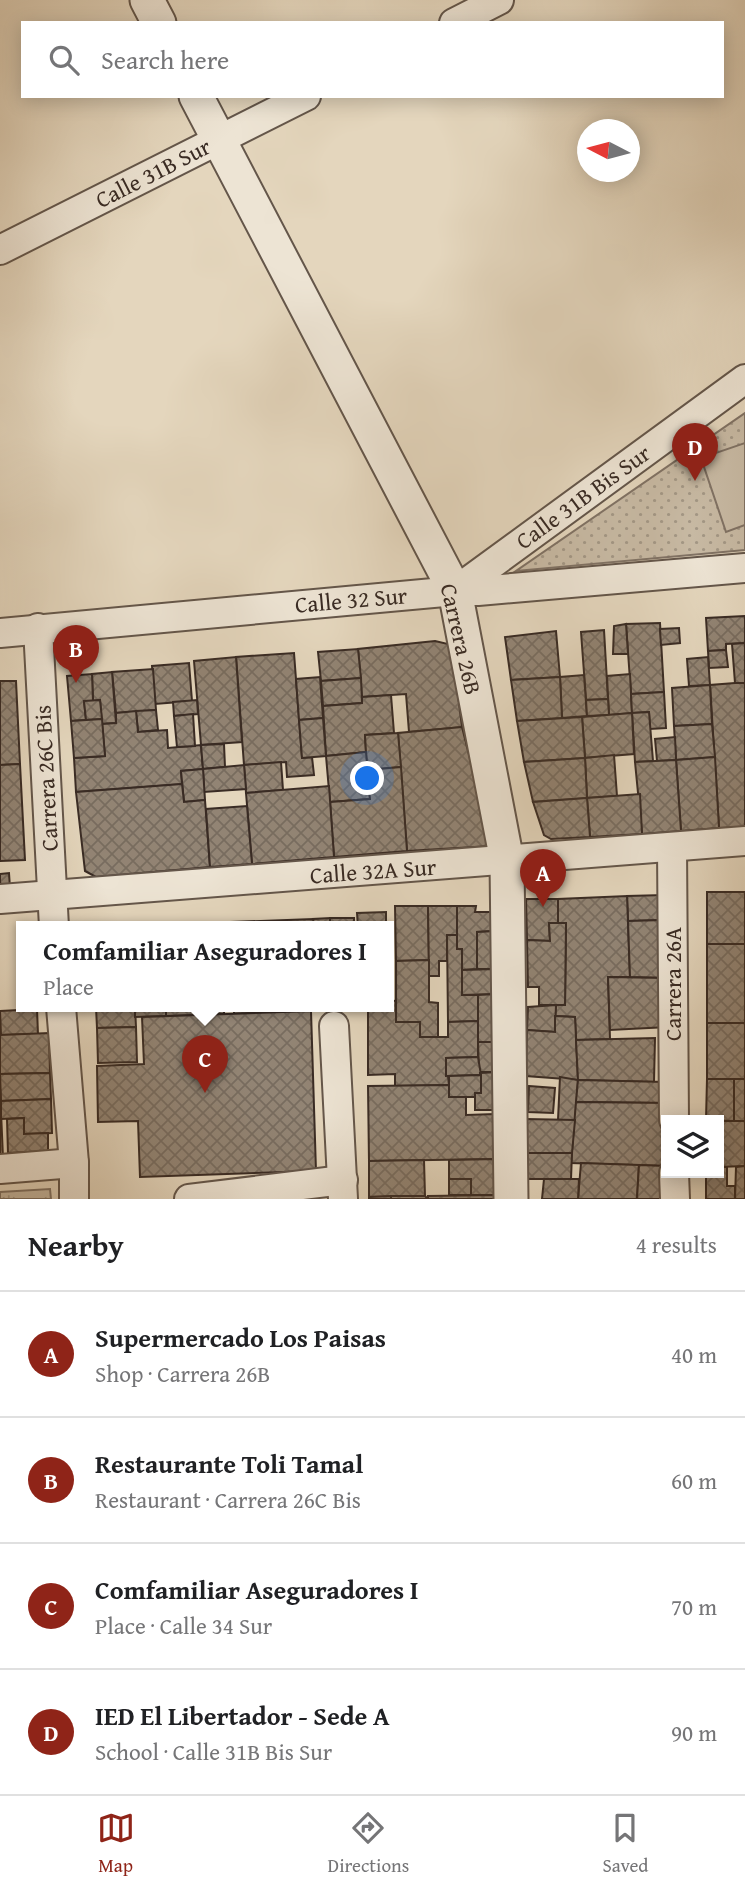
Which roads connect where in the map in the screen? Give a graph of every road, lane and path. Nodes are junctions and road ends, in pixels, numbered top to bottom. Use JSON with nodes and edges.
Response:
{"nodes":[{"id":1,"x":147,"y":0,"type":"edge"},
{"id":2,"x":499,"y":0,"type":"edge"},
{"id":3,"x":158,"y":21,"type":"edge"},
{"id":4,"x":458,"y":21,"type":"edge"},
{"id":5,"x":197,"y":98,"type":"edge"},
{"id":6,"x":302,"y":98,"type":"edge"},
{"id":7,"x":219,"y":140,"type":"junction"},
{"id":8,"x":0,"y":250,"type":"edge"},
{"id":9,"x":745,"y":379,"type":"edge"},
{"id":10,"x":745,"y":568,"type":"edge"},
{"id":11,"x":455,"y":591,"type":"junction"},
{"id":12,"x":38,"y":628,"type":"junction"},
{"id":13,"x":0,"y":633,"type":"edge"},
{"id":14,"x":745,"y":841,"type":"edge"},
{"id":15,"x":671,"y":847,"type":"junction"},
{"id":16,"x":507,"y":861,"type":"junction"},
{"id":17,"x":51,"y":894,"type":"junction"},
{"id":18,"x":0,"y":898,"type":"edge"},
{"id":19,"x":53,"y":921,"type":"edge"},
{"id":20,"x":61,"y":1012,"type":"edge"},
{"id":21,"x":334,"y":1026,"type":"dead end"},
{"id":22,"x":674,"y":1115,"type":"edge"},
{"id":23,"x":75,"y":1163,"type":"junction"},
{"id":24,"x":0,"y":1169,"type":"edge"},
{"id":25,"x":674,"y":1178,"type":"edge"},
{"id":26,"x":343,"y":1189,"type":"edge"},
{"id":27,"x":74,"y":1199,"type":"edge"},
{"id":28,"x":188,"y":1199,"type":"edge"},
{"id":29,"x":511,"y":1199,"type":"edge"},
{"id":30,"x":674,"y":1199,"type":"edge"}],
"edges":[{"from":1,"to":3,"type":"street"},
{"from":2,"to":4,"type":"street"},
{"from":5,"to":7,"type":"street","name":"Carrera 26B"},
{"from":6,"to":7,"type":"street","name":"Calle 31B Sur"},
{"from":7,"to":8,"type":"street","name":"Calle 31B Sur"},
{"from":7,"to":11,"type":"street","name":"Carrera 26B"},
{"from":9,"to":11,"type":"street","name":"Calle 31B Bis Sur"},
{"from":10,"to":11,"type":"street","name":"Calle 32 Sur"},
{"from":11,"to":12,"type":"street","name":"Calle 32 Sur"},
{"from":11,"to":16,"type":"street","name":"Carrera 26B"},
{"from":12,"to":13,"type":"street","name":"Calle 32 Sur"},
{"from":12,"to":17,"type":"street","name":"Carrera 26C Bis"},
{"from":14,"to":15,"type":"street","name":"Calle 32A Sur"},
{"from":15,"to":16,"type":"street","name":"Calle 32A Sur"},
{"from":15,"to":22,"type":"street","name":"Carrera 26A"},
{"from":16,"to":17,"type":"street","name":"Calle 32A Sur"},
{"from":16,"to":29,"type":"street","name":"Carrera 26B"},
{"from":17,"to":18,"type":"street","name":"Calle 32A Sur"},
{"from":17,"to":19,"type":"street","name":"Carrera 26C Bis"},
{"from":20,"to":23,"type":"street"},
{"from":21,"to":26,"type":"street"},
{"from":23,"to":24,"type":"street"},
{"from":23,"to":27,"type":"street"},
{"from":25,"to":30,"type":"street"},
{"from":26,"to":28,"type":"street"}]}
